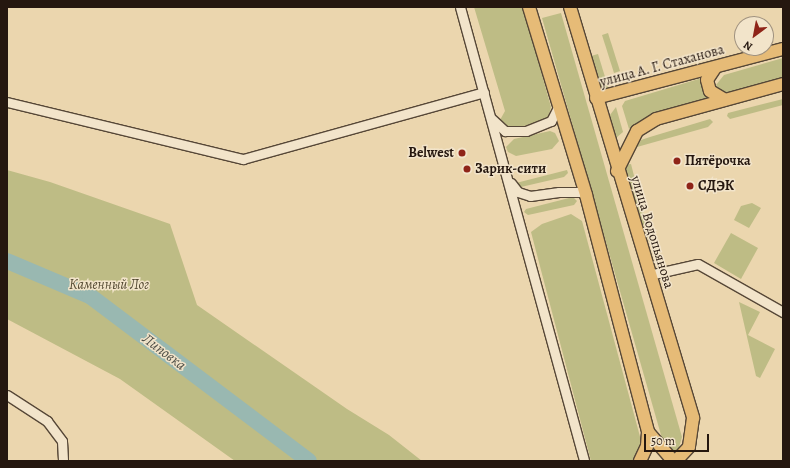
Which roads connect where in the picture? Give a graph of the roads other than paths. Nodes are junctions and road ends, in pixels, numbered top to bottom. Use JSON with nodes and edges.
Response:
{"nodes":[{"id":1,"x":460,"y":7,"type":"edge"},
{"id":2,"x":529,"y":7,"type":"edge"},
{"id":3,"x":570,"y":7,"type":"edge"},
{"id":4,"x":783,"y":49,"type":"edge"},
{"id":5,"x":715,"y":68,"type":"junction"},
{"id":6,"x":783,"y":84,"type":"edge"},
{"id":7,"x":484,"y":92,"type":"junction"},
{"id":8,"x":596,"y":98,"type":"junction"},
{"id":9,"x":725,"y":100,"type":"junction"},
{"id":10,"x":7,"y":102,"type":"edge"},
{"id":11,"x":559,"y":105,"type":"junction"},
{"id":12,"x":491,"y":118,"type":"junction"},
{"id":13,"x":617,"y":171,"type":"junction"},
{"id":14,"x":508,"y":176,"type":"junction"},
{"id":15,"x":586,"y":195,"type":"junction"},
{"id":16,"x":649,"y":275,"type":"junction"},
{"id":17,"x":783,"y":312,"type":"edge"},
{"id":18,"x":7,"y":395,"type":"edge"},
{"id":19,"x":648,"y":432,"type":"junction"},
{"id":20,"x":63,"y":461,"type":"edge"},
{"id":21,"x":584,"y":461,"type":"edge"},
{"id":22,"x":640,"y":461,"type":"edge"},
{"id":23,"x":674,"y":461,"type":"edge"}],
"edges":[{"from":1,"to":7,"type":"street"},
{"from":2,"to":11,"type":"main road","name":"улица Водопьянова"},
{"from":3,"to":8,"type":"main road","name":"улица Водопьянова"},
{"from":4,"to":5,"type":"main road","name":"улица А. Г. Стаханова"},
{"from":5,"to":8,"type":"main road","name":"улица А. Г. Стаханова"},
{"from":5,"to":9,"type":"main road"},
{"from":6,"to":9,"type":"main road"},
{"from":7,"to":10,"type":"street"},
{"from":7,"to":12,"type":"street"},
{"from":8,"to":13,"type":"main road","name":"улица Водопьянова"},
{"from":9,"to":13,"type":"main road"},
{"from":11,"to":12,"type":"street"},
{"from":11,"to":15,"type":"main road","name":"улица Водопьянова"},
{"from":12,"to":14,"type":"street"},
{"from":13,"to":16,"type":"main road","name":"улица Водопьянова"},
{"from":14,"to":15,"type":"street"},
{"from":14,"to":21,"type":"street"},
{"from":15,"to":19,"type":"main road","name":"улица Водопьянова"},
{"from":16,"to":17,"type":"street"},
{"from":16,"to":23,"type":"main road","name":"улица Водопьянова"},
{"from":18,"to":20,"type":"street"},
{"from":19,"to":22,"type":"main road","name":"улица Водопьянова"},
{"from":19,"to":23,"type":"main road","name":"улица Водопьянова"}]}
